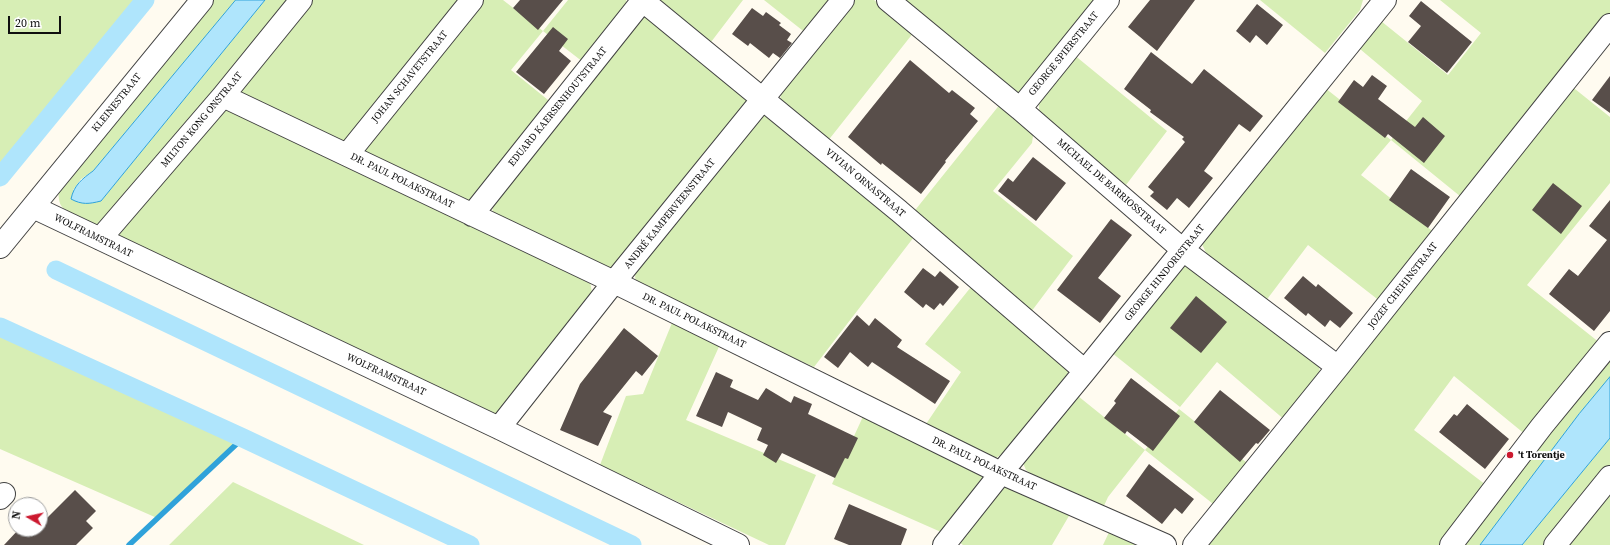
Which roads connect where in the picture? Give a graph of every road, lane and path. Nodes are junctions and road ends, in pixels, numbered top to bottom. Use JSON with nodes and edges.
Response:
{"nodes":[{"id":1,"x":202,"y":0,"type":"edge"},
{"id":2,"x":301,"y":0,"type":"edge"},
{"id":3,"x":472,"y":0,"type":"edge"},
{"id":4,"x":643,"y":0,"type":"edge"},
{"id":5,"x":843,"y":0,"type":"edge"},
{"id":6,"x":888,"y":0,"type":"edge"},
{"id":7,"x":1108,"y":0,"type":"edge"},
{"id":8,"x":1378,"y":2,"type":"edge"},
{"id":9,"x":1610,"y":25,"type":"edge"},
{"id":10,"x":223,"y":96,"type":"junction"},
{"id":11,"x":763,"y":99,"type":"junction"},
{"id":12,"x":1020,"y":109,"type":"junction"},
{"id":13,"x":347,"y":155,"type":"junction"},
{"id":14,"x":33,"y":207,"type":"junction"},
{"id":15,"x":472,"y":215,"type":"junction"},
{"id":16,"x":100,"y":239,"type":"junction"},
{"id":17,"x":0,"y":247,"type":"edge"},
{"id":18,"x":1183,"y":250,"type":"junction"},
{"id":19,"x":614,"y":282,"type":"junction"},
{"id":20,"x":1610,"y":343,"type":"edge"},
{"id":21,"x":1338,"y":367,"type":"junction"},
{"id":22,"x":1086,"y":371,"type":"junction"},
{"id":23,"x":499,"y":428,"type":"junction"},
{"id":24,"x":1001,"y":473,"type":"junction"},
{"id":25,"x":1610,"y":477,"type":"edge"},
{"id":26,"x":738,"y":545,"type":"edge"},
{"id":27,"x":944,"y":545,"type":"edge"},
{"id":28,"x":1164,"y":545,"type":"edge"},
{"id":29,"x":1194,"y":545,"type":"edge"},
{"id":30,"x":1451,"y":545,"type":"edge"},
{"id":31,"x":1556,"y":545,"type":"edge"}],
"edges":[{"from":1,"to":14,"type":"street","name":"KLEINESTRAAT"},
{"from":2,"to":10,"type":"street","name":"MILTON KONG ONSTRAAT"},
{"from":3,"to":13,"type":"street","name":"JOHAN SCHAVETSTRAAT"},
{"from":4,"to":11,"type":"street","name":"VIVIAN ORNASTRAAT"},
{"from":4,"to":15,"type":"street","name":"EDUARD KAERSENHOUTSTRAAT"},
{"from":5,"to":11,"type":"street","name":"ANDRÉ KAMPERVEENSTRAAT"},
{"from":6,"to":12,"type":"street","name":"MICHAEL DE BARRIOSSTRAAT"},
{"from":7,"to":12,"type":"street","name":"GEORGE SPIERSTRAAT"},
{"from":8,"to":18,"type":"street","name":"GEORGE HINDORISTRAAT"},
{"from":9,"to":21,"type":"street","name":"JOZEF CHEHINSTRAAT"},
{"from":10,"to":13,"type":"street","name":"DR. PAUL POLAKSTRAAT"},
{"from":10,"to":16,"type":"street","name":"MILTON KONG ONSTRAAT"},
{"from":11,"to":19,"type":"street","name":"ANDRÉ KAMPERVEENSTRAAT"},
{"from":11,"to":22,"type":"street","name":"VIVIAN ORNASTRAAT"},
{"from":12,"to":18,"type":"street","name":"MICHAEL DE BARRIOSSTRAAT"},
{"from":13,"to":15,"type":"street","name":"DR. PAUL POLAKSTRAAT"},
{"from":14,"to":16,"type":"street","name":"WOLFRAMSTRAAT"},
{"from":14,"to":17,"type":"street","name":"KLEINESTRAAT"},
{"from":15,"to":19,"type":"street","name":"DR. PAUL POLAKSTRAAT"},
{"from":16,"to":23,"type":"street","name":"WOLFRAMSTRAAT"},
{"from":18,"to":21,"type":"street","name":"MICHAEL DE BARRIOSSTRAAT"},
{"from":18,"to":22,"type":"street","name":"GEORGE HINDORISTRAAT"},
{"from":19,"to":23,"type":"street","name":"ANDRÉ KAMPERVEENSTRAAT"},
{"from":19,"to":24,"type":"street","name":"DR. PAUL POLAKSTRAAT"},
{"from":20,"to":30,"type":"street"},
{"from":21,"to":29,"type":"street","name":"JOZEF CHEHINSTRAAT"},
{"from":22,"to":24,"type":"street","name":"GEORGE HINDORISTRAAT"},
{"from":23,"to":26,"type":"street","name":"WOLFRAMSTRAAT"},
{"from":24,"to":27,"type":"street","name":"GEORGE HINDORISTRAAT"},
{"from":24,"to":28,"type":"street","name":"DR. PAUL POLAKSTRAAT"},
{"from":25,"to":31,"type":"street"}]}
